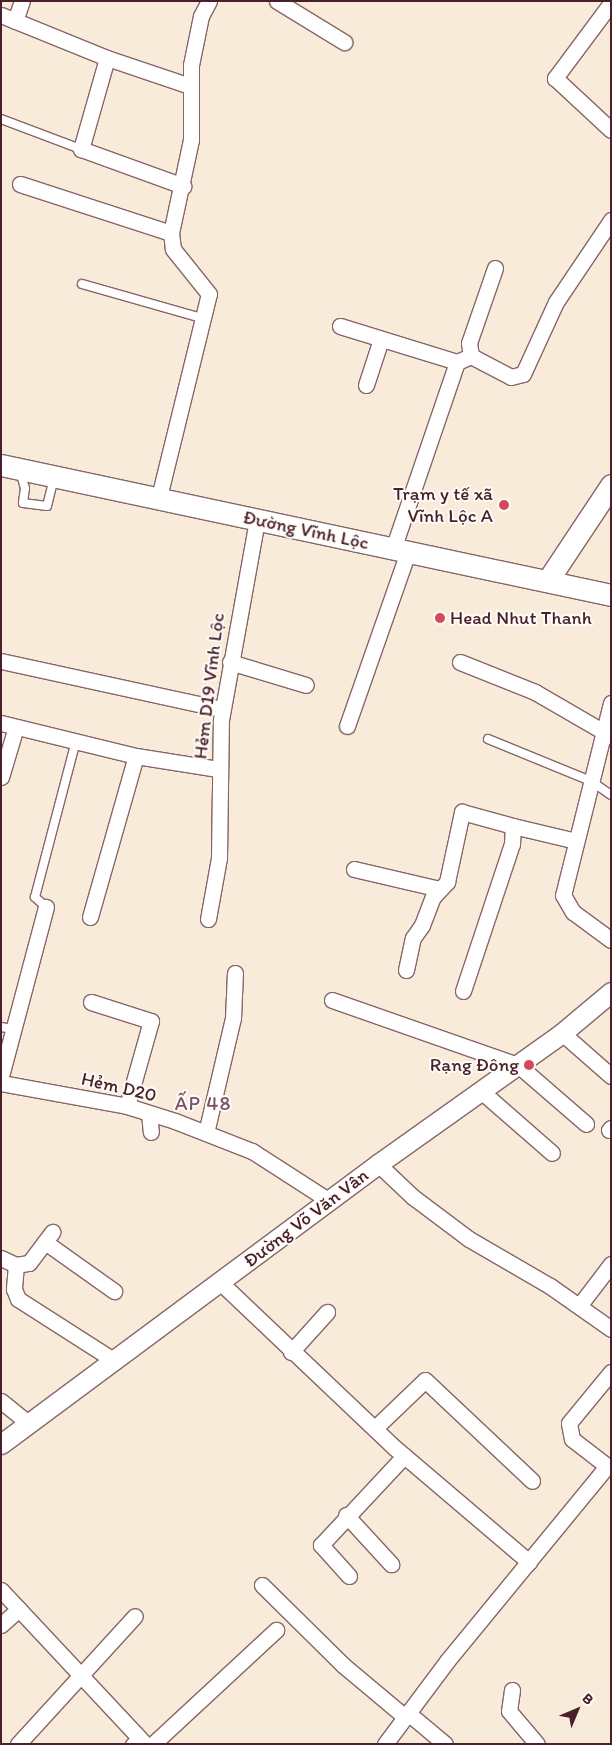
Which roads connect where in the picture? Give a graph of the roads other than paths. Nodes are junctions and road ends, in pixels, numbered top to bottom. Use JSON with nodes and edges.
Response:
{"nodes":[{"id":1,"x":22,"y":1,"type":"edge"},
{"id":2,"x":209,"y":1,"type":"edge"},
{"id":3,"x":276,"y":1,"type":"edge"},
{"id":4,"x":611,"y":3,"type":"edge"},
{"id":5,"x":8,"y":18,"type":"edge"},
{"id":6,"x":344,"y":42,"type":"dead end"},
{"id":7,"x":107,"y":58,"type":"junction"},
{"id":8,"x":190,"y":86,"type":"junction"},
{"id":9,"x":1,"y":119,"type":"edge"},
{"id":10,"x":611,"y":130,"type":"edge"},
{"id":11,"x":81,"y":149,"type":"junction"},
{"id":12,"x":20,"y":184,"type":"dead end"},
{"id":13,"x":183,"y":186,"type":"junction"},
{"id":14,"x":611,"y":220,"type":"edge"},
{"id":15,"x":171,"y":233,"type":"junction"},
{"id":16,"x":495,"y":268,"type":"dead end"},
{"id":17,"x":82,"y":284,"type":"dead end"},
{"id":18,"x":205,"y":319,"type":"junction"},
{"id":19,"x":340,"y":326,"type":"dead end"},
{"id":20,"x":381,"y":339,"type":"junction"},
{"id":21,"x":471,"y":356,"type":"junction"},
{"id":22,"x":457,"y":362,"type":"junction"},
{"id":23,"x":366,"y":385,"type":"dead end"},
{"id":24,"x":11,"y":467,"type":"edge"},
{"id":25,"x":54,"y":477,"type":"junction"},
{"id":26,"x":611,"y":485,"type":"edge"},
{"id":27,"x":159,"y":498,"type":"junction"},
{"id":28,"x":257,"y":520,"type":"junction"},
{"id":29,"x":400,"y":550,"type":"junction"},
{"id":30,"x":548,"y":580,"type":"junction"},
{"id":31,"x":611,"y":595,"type":"edge"},
{"id":32,"x":1,"y":661,"type":"edge"},
{"id":33,"x":230,"y":662,"type":"junction"},
{"id":34,"x":460,"y":662,"type":"dead end"},
{"id":35,"x":306,"y":685,"type":"dead end"},
{"id":36,"x":611,"y":703,"type":"edge"},
{"id":37,"x":222,"y":709,"type":"junction"},
{"id":38,"x":9,"y":725,"type":"edge"},
{"id":39,"x":347,"y":726,"type":"dead end"},
{"id":40,"x":607,"y":734,"type":"edge"},
{"id":41,"x":488,"y":739,"type":"dead end"},
{"id":42,"x":76,"y":741,"type":"junction"},
{"id":43,"x":136,"y":756,"type":"junction"},
{"id":44,"x":218,"y":769,"type":"junction"},
{"id":45,"x":1,"y":777,"type":"edge"},
{"id":46,"x":591,"y":781,"type":"junction"},
{"id":47,"x":611,"y":794,"type":"edge"},
{"id":48,"x":513,"y":826,"type":"junction"},
{"id":49,"x":576,"y":841,"type":"junction"},
{"id":50,"x":354,"y":869,"type":"dead end"},
{"id":51,"x":440,"y":889,"type":"junction"},
{"id":52,"x":46,"y":907,"type":"joint"},
{"id":53,"x":90,"y":917,"type":"dead end"},
{"id":54,"x":208,"y":919,"type":"dead end"},
{"id":55,"x":611,"y":940,"type":"edge"},
{"id":56,"x":406,"y":970,"type":"dead end"},
{"id":57,"x":235,"y":973,"type":"dead end"},
{"id":58,"x":463,"y":991,"type":"dead end"},
{"id":59,"x":332,"y":1000,"type":"dead end"},
{"id":60,"x":607,"y":1000,"type":"edge"},
{"id":61,"x":91,"y":1002,"type":"dead end"},
{"id":62,"x":6,"y":1028,"type":"edge"},
{"id":63,"x":562,"y":1033,"type":"junction"},
{"id":64,"x":518,"y":1064,"type":"junction"},
{"id":65,"x":1,"y":1076,"type":"edge"},
{"id":66,"x":611,"y":1076,"type":"edge"},
{"id":67,"x":1,"y":1083,"type":"edge"},
{"id":68,"x":481,"y":1091,"type":"junction"},
{"id":69,"x":127,"y":1106,"type":"junction"},
{"id":70,"x":586,"y":1124,"type":"dead end"},
{"id":71,"x":206,"y":1133,"type":"junction"},
{"id":72,"x":552,"y":1153,"type":"dead end"},
{"id":73,"x":378,"y":1164,"type":"junction"},
{"id":74,"x":328,"y":1200,"type":"junction"},
{"id":75,"x":1,"y":1258,"type":"edge"},
{"id":76,"x":611,"y":1264,"type":"edge"},
{"id":77,"x":16,"y":1265,"type":"junction"},
{"id":78,"x":221,"y":1283,"type":"junction"},
{"id":79,"x":114,"y":1291,"type":"dead end"},
{"id":80,"x":579,"y":1306,"type":"junction"},
{"id":81,"x":327,"y":1312,"type":"dead end"},
{"id":82,"x":611,"y":1329,"type":"edge"},
{"id":83,"x":291,"y":1352,"type":"junction"},
{"id":84,"x":115,"y":1361,"type":"junction"},
{"id":85,"x":611,"y":1372,"type":"edge"},
{"id":86,"x":1,"y":1401,"type":"edge"},
{"id":87,"x":28,"y":1422,"type":"junction"},
{"id":88,"x":375,"y":1428,"type":"junction"},
{"id":89,"x":1,"y":1444,"type":"edge"},
{"id":90,"x":404,"y":1456,"type":"junction"},
{"id":91,"x":532,"y":1481,"type":"dead end"},
{"id":92,"x":346,"y":1516,"type":"junction"},
{"id":93,"x":529,"y":1562,"type":"junction"},
{"id":94,"x":391,"y":1564,"type":"dead end"},
{"id":95,"x":349,"y":1576,"type":"dead end"},
{"id":96,"x":262,"y":1585,"type":"dead end"},
{"id":97,"x":1,"y":1590,"type":"edge"},
{"id":98,"x":19,"y":1609,"type":"junction"},
{"id":99,"x":135,"y":1616,"type":"dead end"},
{"id":100,"x":1,"y":1625,"type":"edge"},
{"id":101,"x":276,"y":1630,"type":"dead end"},
{"id":102,"x":78,"y":1676,"type":"junction"},
{"id":103,"x":512,"y":1690,"type":"dead end"},
{"id":104,"x":406,"y":1715,"type":"junction"},
{"id":105,"x":137,"y":1741,"type":"edge"},
{"id":106,"x":18,"y":1744,"type":"edge"},
{"id":107,"x":153,"y":1744,"type":"edge"},
{"id":108,"x":385,"y":1744,"type":"edge"},
{"id":109,"x":445,"y":1744,"type":"edge"},
{"id":110,"x":537,"y":1744,"type":"edge"}],
"edges":[{"from":1,"to":5,"type":"street"},
{"from":2,"to":8,"type":"street"},
{"from":3,"to":6,"type":"street"},
{"from":4,"to":10,"type":"street"},
{"from":5,"to":7,"type":"street"},
{"from":7,"to":8,"type":"street"},
{"from":7,"to":11,"type":"street"},
{"from":8,"to":13,"type":"street"},
{"from":9,"to":11,"type":"lane"},
{"from":11,"to":13,"type":"street"},
{"from":12,"to":15,"type":"street"},
{"from":13,"to":15,"type":"street"},
{"from":14,"to":21,"type":"street"},
{"from":15,"to":18,"type":"street"},
{"from":16,"to":21,"type":"street"},
{"from":17,"to":18,"type":"lane"},
{"from":18,"to":27,"type":"street"},
{"from":19,"to":20,"type":"street"},
{"from":20,"to":22,"type":"street"},
{"from":20,"to":23,"type":"street"},
{"from":21,"to":22,"type":"street"},
{"from":22,"to":29,"type":"street"},
{"from":24,"to":25,"type":"main road","name":"Đường Vĩnh Lộc"},
{"from":24,"to":25,"type":"lane"},
{"from":25,"to":27,"type":"main road","name":"Đường Vĩnh Lộc"},
{"from":26,"to":30,"type":"main road"},
{"from":27,"to":28,"type":"main road","name":"Đường Vĩnh Lộc"},
{"from":28,"to":29,"type":"main road","name":"Đường Vĩnh Lộc"},
{"from":28,"to":33,"type":"street","name":"Hẻm D19 Vĩnh Lộc"},
{"from":29,"to":30,"type":"main road","name":"Đường Vĩnh Lộc"},
{"from":29,"to":39,"type":"street"},
{"from":30,"to":31,"type":"main road","name":"Đường Vĩnh Lộc"},
{"from":32,"to":37,"type":"street"},
{"from":33,"to":35,"type":"street"},
{"from":33,"to":37,"type":"street","name":"Hẻm D19 Vĩnh Lộc"},
{"from":34,"to":40,"type":"street"},
{"from":36,"to":40,"type":"street"},
{"from":37,"to":44,"type":"street","name":"Hẻm D19 Vĩnh Lộc"},
{"from":38,"to":42,"type":"street"},
{"from":38,"to":45,"type":"street"},
{"from":40,"to":46,"type":"street"},
{"from":41,"to":46,"type":"lane"},
{"from":42,"to":43,"type":"street"},
{"from":42,"to":52,"type":"lane"},
{"from":43,"to":44,"type":"street"},
{"from":43,"to":53,"type":"street"},
{"from":44,"to":54,"type":"street","name":"Hẻm D19 Vĩnh Lộc"},
{"from":46,"to":47,"type":"lane"},
{"from":46,"to":49,"type":"street"},
{"from":48,"to":49,"type":"street"},
{"from":48,"to":51,"type":"street"},
{"from":48,"to":58,"type":"street"},
{"from":49,"to":55,"type":"street"},
{"from":50,"to":51,"type":"street"},
{"from":51,"to":56,"type":"street"},
{"from":52,"to":62,"type":"street"},
{"from":57,"to":71,"type":"street"},
{"from":59,"to":64,"type":"street"},
{"from":60,"to":63,"type":"street","name":"Đường Võ Văn Vân"},
{"from":61,"to":69,"type":"street"},
{"from":62,"to":65,"type":"street"},
{"from":63,"to":64,"type":"street","name":"Đường Võ Văn Vân"},
{"from":63,"to":66,"type":"street"},
{"from":64,"to":68,"type":"street","name":"Đường Võ Văn Vân"},
{"from":64,"to":70,"type":"street"},
{"from":67,"to":69,"type":"street","name":"Hẻm D20"},
{"from":68,"to":72,"type":"street"},
{"from":68,"to":73,"type":"street","name":"Đường Võ Văn Vân"},
{"from":69,"to":71,"type":"street","name":"Hẻm D20"},
{"from":71,"to":74,"type":"street","name":"Hẻm D20"},
{"from":73,"to":74,"type":"street","name":"Đường Võ Văn Vân"},
{"from":73,"to":80,"type":"street"},
{"from":74,"to":78,"type":"street","name":"Đường Võ Văn Vân"},
{"from":75,"to":77,"type":"street"},
{"from":76,"to":80,"type":"street"},
{"from":77,"to":79,"type":"street"},
{"from":77,"to":84,"type":"street"},
{"from":78,"to":83,"type":"street"},
{"from":78,"to":84,"type":"street","name":"Đường Võ Văn Vân"},
{"from":80,"to":82,"type":"street"},
{"from":81,"to":83,"type":"street"},
{"from":83,"to":88,"type":"street"},
{"from":84,"to":87,"type":"street","name":"Đường Võ Văn Vân"},
{"from":85,"to":93,"type":"street"},
{"from":86,"to":87,"type":"street"},
{"from":87,"to":89,"type":"street","name":"Đường Võ Văn Vân"},
{"from":88,"to":90,"type":"street"},
{"from":88,"to":91,"type":"street"},
{"from":90,"to":92,"type":"street"},
{"from":90,"to":93,"type":"street"},
{"from":92,"to":94,"type":"street"},
{"from":92,"to":95,"type":"street"},
{"from":93,"to":104,"type":"street"},
{"from":96,"to":104,"type":"street"},
{"from":97,"to":98,"type":"street"},
{"from":98,"to":100,"type":"street"},
{"from":98,"to":102,"type":"street"},
{"from":99,"to":102,"type":"street"},
{"from":101,"to":107,"type":"street"},
{"from":102,"to":105,"type":"street"},
{"from":102,"to":106,"type":"street"},
{"from":103,"to":110,"type":"street"},
{"from":104,"to":108,"type":"street"},
{"from":104,"to":109,"type":"street"}]}
